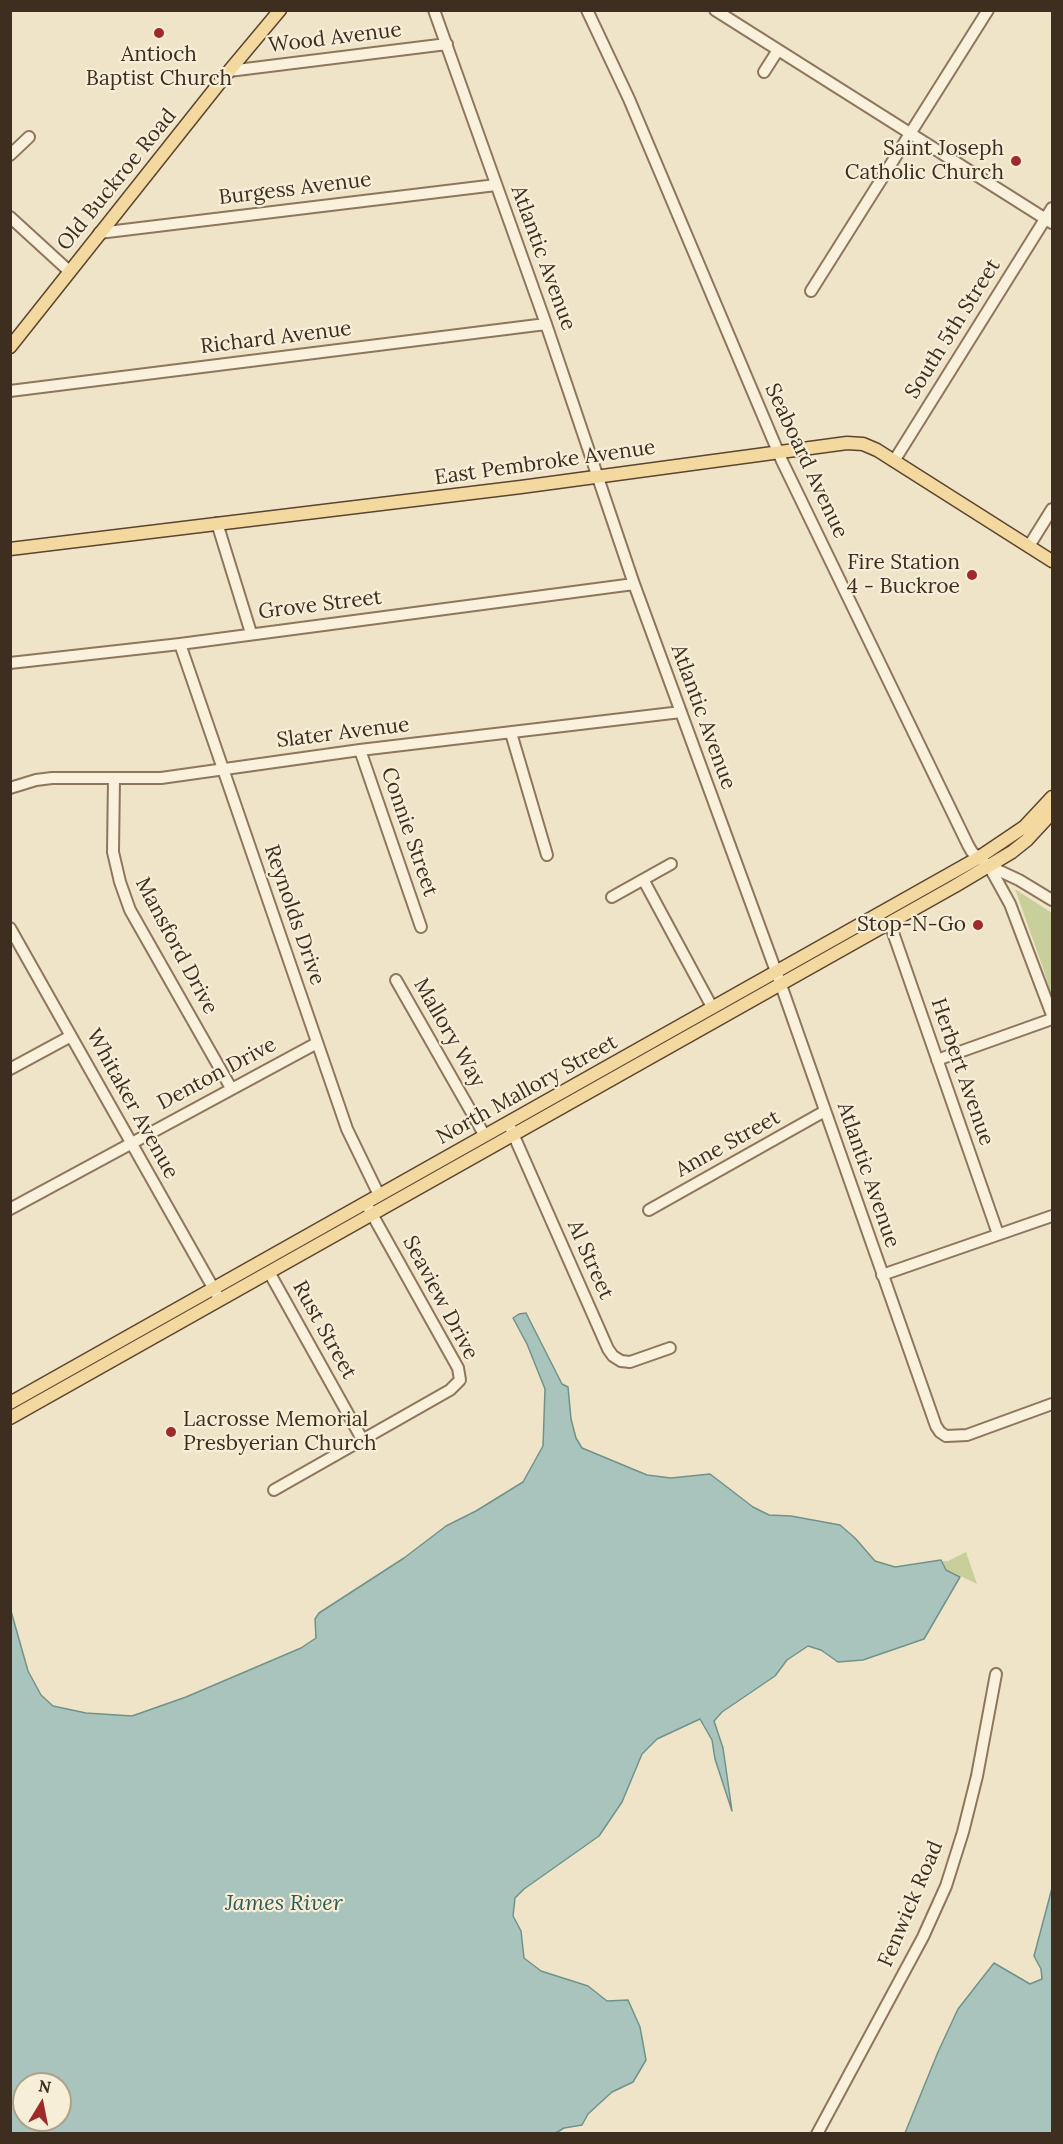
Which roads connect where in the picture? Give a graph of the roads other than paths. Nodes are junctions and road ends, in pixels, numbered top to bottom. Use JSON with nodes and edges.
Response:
{"nodes":[{"id":1,"x":280,"y":10,"type":"edge"},
{"id":2,"x":434,"y":10,"type":"edge"},
{"id":3,"x":587,"y":10,"type":"edge"},
{"id":4,"x":715,"y":10,"type":"edge"},
{"id":5,"x":988,"y":10,"type":"edge"},
{"id":6,"x":447,"y":44,"type":"junction"},
{"id":7,"x":778,"y":50,"type":"junction"},
{"id":8,"x":228,"y":71,"type":"junction"},
{"id":9,"x":764,"y":72,"type":"dead end"},
{"id":10,"x":910,"y":133,"type":"junction"},
{"id":11,"x":29,"y":138,"type":"dead end"},
{"id":12,"x":10,"y":154,"type":"edge"},
{"id":13,"x":496,"y":185,"type":"junction"},
{"id":14,"x":1053,"y":208,"type":"edge"},
{"id":15,"x":10,"y":217,"type":"edge"},
{"id":16,"x":1049,"y":221,"type":"edge"},
{"id":17,"x":99,"y":233,"type":"junction"},
{"id":18,"x":69,"y":271,"type":"junction"},
{"id":19,"x":810,"y":291,"type":"dead end"},
{"id":20,"x":546,"y":324,"type":"junction"},
{"id":21,"x":10,"y":347,"type":"edge"},
{"id":22,"x":10,"y":391,"type":"edge"},
{"id":23,"x":778,"y":452,"type":"junction"},
{"id":24,"x":894,"y":461,"type":"junction"},
{"id":25,"x":598,"y":475,"type":"junction"},
{"id":26,"x":1053,"y":509,"type":"edge"},
{"id":27,"x":217,"y":523,"type":"junction"},
{"id":28,"x":1029,"y":546,"type":"junction"},
{"id":29,"x":10,"y":549,"type":"edge"},
{"id":30,"x":1053,"y":561,"type":"edge"},
{"id":31,"x":634,"y":584,"type":"junction"},
{"id":32,"x":251,"y":633,"type":"junction"},
{"id":33,"x":180,"y":644,"type":"junction"},
{"id":34,"x":10,"y":663,"type":"edge"},
{"id":35,"x":681,"y":712,"type":"junction"},
{"id":36,"x":511,"y":733,"type":"junction"},
{"id":37,"x":360,"y":750,"type":"junction"},
{"id":38,"x":223,"y":768,"type":"junction"},
{"id":39,"x":114,"y":778,"type":"junction"},
{"id":40,"x":10,"y":788,"type":"edge"},
{"id":41,"x":1053,"y":797,"type":"edge"},
{"id":42,"x":1053,"y":813,"type":"edge"},
{"id":43,"x":547,"y":855,"type":"dead end"},
{"id":44,"x":978,"y":858,"type":"junction"},
{"id":45,"x":671,"y":864,"type":"dead end"},
{"id":46,"x":989,"y":866,"type":"junction"},
{"id":47,"x":644,"y":880,"type":"junction"},
{"id":48,"x":612,"y":897,"type":"dead end"},
{"id":49,"x":1053,"y":900,"type":"edge"},
{"id":50,"x":890,"y":924,"type":"junction"},
{"id":51,"x":421,"y":927,"type":"dead end"},
{"id":52,"x":11,"y":928,"type":"edge"},
{"id":53,"x":775,"y":972,"type":"junction"},
{"id":54,"x":396,"y":980,"type":"dead end"},
{"id":55,"x":781,"y":985,"type":"junction"},
{"id":56,"x":712,"y":1007,"type":"junction"},
{"id":57,"x":1053,"y":1017,"type":"edge"},
{"id":58,"x":71,"y":1036,"type":"junction"},
{"id":59,"x":316,"y":1043,"type":"junction"},
{"id":60,"x":937,"y":1059,"type":"junction"},
{"id":61,"x":10,"y":1069,"type":"edge"},
{"id":62,"x":231,"y":1088,"type":"junction"},
{"id":63,"x":825,"y":1111,"type":"junction"},
{"id":64,"x":508,"y":1123,"type":"junction"},
{"id":65,"x":514,"y":1135,"type":"junction"},
{"id":66,"x":485,"y":1136,"type":"junction"},
{"id":67,"x":131,"y":1143,"type":"junction"},
{"id":68,"x":379,"y":1195,"type":"junction"},
{"id":69,"x":10,"y":1209,"type":"edge"},
{"id":70,"x":369,"y":1209,"type":"junction"},
{"id":71,"x":649,"y":1210,"type":"dead end"},
{"id":72,"x":1053,"y":1216,"type":"edge"},
{"id":73,"x":998,"y":1234,"type":"junction"},
{"id":74,"x":269,"y":1272,"type":"junction"},
{"id":75,"x":882,"y":1275,"type":"junction"},
{"id":76,"x":216,"y":1294,"type":"junction"},
{"id":77,"x":670,"y":1348,"type":"dead end"},
{"id":78,"x":10,"y":1403,"type":"edge"},
{"id":79,"x":1053,"y":1404,"type":"edge"},
{"id":80,"x":10,"y":1418,"type":"edge"},
{"id":81,"x":362,"y":1439,"type":"junction"},
{"id":82,"x":274,"y":1490,"type":"dead end"},
{"id":83,"x":996,"y":1674,"type":"dead end"},
{"id":84,"x":817,"y":2133,"type":"edge"}],
"edges":[{"from":1,"to":8,"type":"main road","name":"Old Buckroe Road"},
{"from":2,"to":6,"type":"street","name":"Atlantic Avenue"},
{"from":3,"to":23,"type":"street","name":"Seaboard Avenue"},
{"from":4,"to":7,"type":"street"},
{"from":5,"to":10,"type":"street"},
{"from":6,"to":8,"type":"street","name":"Wood Avenue"},
{"from":6,"to":13,"type":"street","name":"Atlantic Avenue"},
{"from":7,"to":9,"type":"street"},
{"from":7,"to":10,"type":"street"},
{"from":8,"to":17,"type":"main road","name":"Old Buckroe Road"},
{"from":10,"to":16,"type":"street"},
{"from":10,"to":19,"type":"street"},
{"from":11,"to":12,"type":"street"},
{"from":13,"to":17,"type":"street","name":"Burgess Avenue"},
{"from":13,"to":20,"type":"street","name":"Atlantic Avenue"},
{"from":14,"to":16,"type":"street","name":"South 5th Street"},
{"from":15,"to":18,"type":"street"},
{"from":16,"to":24,"type":"street","name":"South 5th Street"},
{"from":17,"to":18,"type":"main road","name":"Old Buckroe Road"},
{"from":18,"to":21,"type":"main road","name":"Old Buckroe Road"},
{"from":20,"to":22,"type":"street","name":"Richard Avenue"},
{"from":20,"to":25,"type":"street","name":"Atlantic Avenue"},
{"from":23,"to":24,"type":"main road","name":"East Pembroke Avenue"},
{"from":23,"to":25,"type":"main road","name":"East Pembroke Avenue"},
{"from":23,"to":44,"type":"street","name":"Seaboard Avenue"},
{"from":24,"to":28,"type":"main road","name":"East Pembroke Avenue"},
{"from":25,"to":27,"type":"main road","name":"East Pembroke Avenue"},
{"from":25,"to":31,"type":"street","name":"Atlantic Avenue"},
{"from":26,"to":28,"type":"street"},
{"from":27,"to":29,"type":"main road","name":"East Pembroke Avenue"},
{"from":27,"to":32,"type":"street"},
{"from":28,"to":30,"type":"main road","name":"East Pembroke Avenue"},
{"from":31,"to":32,"type":"street","name":"Grove Street"},
{"from":31,"to":35,"type":"street","name":"Atlantic Avenue"},
{"from":32,"to":33,"type":"street","name":"Grove Street"},
{"from":33,"to":34,"type":"street","name":"Grove Street"},
{"from":33,"to":38,"type":"street","name":"Reynolds Drive"},
{"from":35,"to":36,"type":"street","name":"Slater Avenue"},
{"from":35,"to":53,"type":"street","name":"Atlantic Avenue"},
{"from":36,"to":37,"type":"street","name":"Slater Avenue"},
{"from":36,"to":43,"type":"street"},
{"from":37,"to":38,"type":"street","name":"Slater Avenue"},
{"from":37,"to":51,"type":"street","name":"Connie Street"},
{"from":38,"to":39,"type":"street","name":"Slater Avenue"},
{"from":38,"to":59,"type":"street","name":"Reynolds Drive"},
{"from":39,"to":40,"type":"street","name":"Slater Avenue"},
{"from":39,"to":62,"type":"street","name":"Mansford Drive"},
{"from":41,"to":44,"type":"main road","name":"North Mallory Street"},
{"from":42,"to":46,"type":"main road","name":"North Mallory Street"},
{"from":44,"to":46,"type":"street","name":"Seaboard Avenue"},
{"from":44,"to":53,"type":"main road","name":"North Mallory Street"},
{"from":45,"to":47,"type":"street"},
{"from":46,"to":49,"type":"street"},
{"from":46,"to":50,"type":"main road","name":"North Mallory Street"},
{"from":46,"to":57,"type":"street","name":"Seaboard Avenue"},
{"from":47,"to":48,"type":"street"},
{"from":47,"to":56,"type":"street"},
{"from":50,"to":55,"type":"main road","name":"North Mallory Street"},
{"from":50,"to":60,"type":"street","name":"Herbert Avenue"},
{"from":52,"to":58,"type":"street","name":"Whitaker Avenue"},
{"from":53,"to":55,"type":"street","name":"Atlantic Avenue"},
{"from":53,"to":56,"type":"main road","name":"North Mallory Street"},
{"from":54,"to":66,"type":"street","name":"Mallory Way"},
{"from":55,"to":63,"type":"street","name":"Atlantic Avenue"},
{"from":55,"to":65,"type":"main road","name":"North Mallory Street"},
{"from":56,"to":64,"type":"main road","name":"North Mallory Street"},
{"from":57,"to":60,"type":"street"},
{"from":58,"to":61,"type":"street"},
{"from":58,"to":67,"type":"street","name":"Whitaker Avenue"},
{"from":59,"to":62,"type":"street","name":"Denton Drive"},
{"from":59,"to":68,"type":"street","name":"Reynolds Drive"},
{"from":60,"to":73,"type":"street","name":"Herbert Avenue"},
{"from":62,"to":67,"type":"street","name":"Denton Drive"},
{"from":63,"to":71,"type":"street","name":"Anne Street"},
{"from":63,"to":75,"type":"street","name":"Atlantic Avenue"},
{"from":64,"to":65,"type":"street","name":"Al Street"},
{"from":64,"to":66,"type":"main road","name":"North Mallory Street"},
{"from":65,"to":70,"type":"main road","name":"North Mallory Street"},
{"from":65,"to":77,"type":"street","name":"Al Street"},
{"from":66,"to":68,"type":"main road","name":"North Mallory Street"},
{"from":67,"to":69,"type":"street","name":"Denton Drive"},
{"from":67,"to":76,"type":"street","name":"Whitaker Avenue"},
{"from":68,"to":70,"type":"main road","name":"North Mallory Street"},
{"from":70,"to":74,"type":"main road","name":"North Mallory Street"},
{"from":70,"to":76,"type":"main road","name":"North Mallory Street"},
{"from":70,"to":81,"type":"street","name":"Seaview Drive"},
{"from":72,"to":73,"type":"street"},
{"from":73,"to":75,"type":"street"},
{"from":74,"to":76,"type":"main road","name":"North Mallory Street"},
{"from":74,"to":81,"type":"street","name":"Rust Street"},
{"from":75,"to":79,"type":"street","name":"Atlantic Avenue"},
{"from":76,"to":78,"type":"main road","name":"North Mallory Street"},
{"from":76,"to":80,"type":"main road","name":"North Mallory Street"},
{"from":81,"to":82,"type":"street","name":"Seaview Drive"},
{"from":83,"to":84,"type":"street","name":"Fenwick Road"}]}
